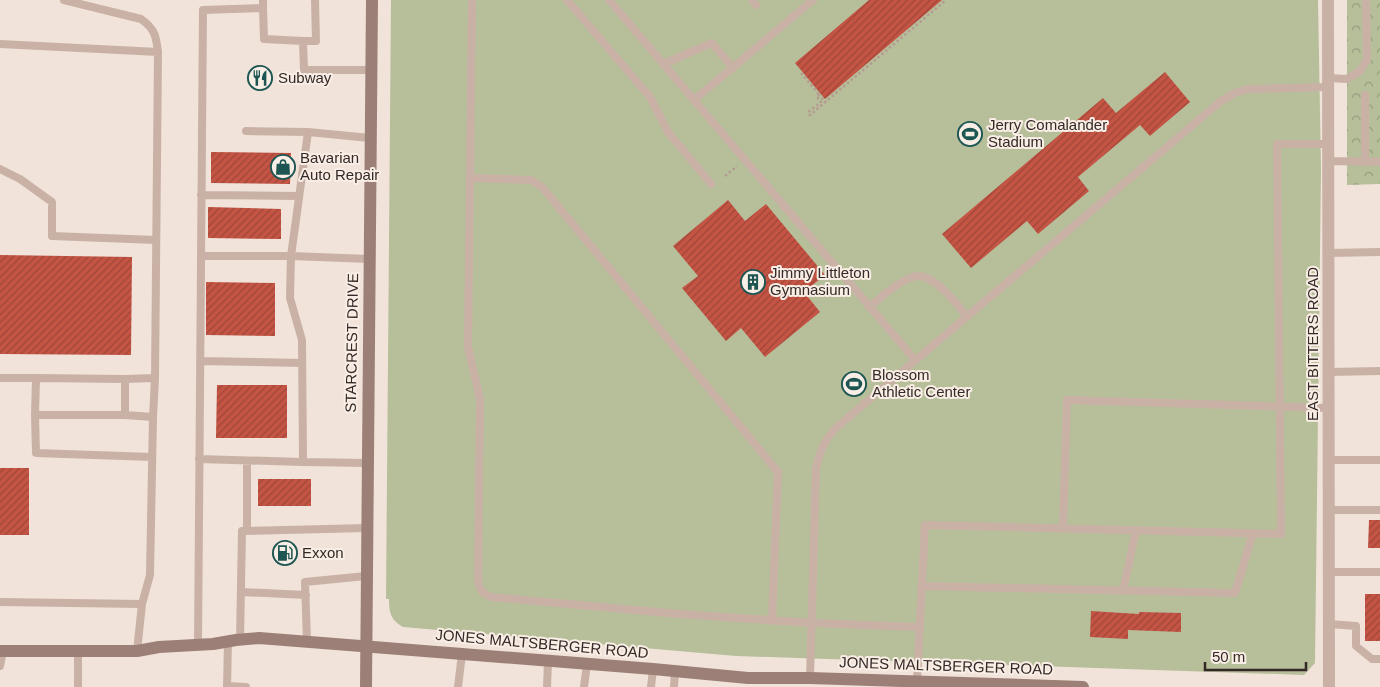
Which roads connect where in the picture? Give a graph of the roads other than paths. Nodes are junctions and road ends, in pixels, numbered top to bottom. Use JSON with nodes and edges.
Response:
{"nodes":[{"id":1,"x":64,"y":0,"type":"edge"},
{"id":2,"x":316,"y":0,"type":"edge"},
{"id":3,"x":372,"y":0,"type":"edge"},
{"id":4,"x":472,"y":0,"type":"edge"},
{"id":5,"x":567,"y":0,"type":"edge"},
{"id":6,"x":609,"y":0,"type":"edge"},
{"id":7,"x":813,"y":0,"type":"edge"},
{"id":8,"x":1328,"y":0,"type":"edge"},
{"id":9,"x":1366,"y":0,"type":"edge"},
{"id":10,"x":263,"y":4,"type":"edge"},
{"id":11,"x":303,"y":40,"type":"junction"},
{"id":12,"x":0,"y":44,"type":"edge"},
{"id":13,"x":158,"y":52,"type":"junction"},
{"id":14,"x":663,"y":64,"type":"junction"},
{"id":15,"x":733,"y":68,"type":"junction"},
{"id":16,"x":371,"y":70,"type":"junction"},
{"id":17,"x":1328,"y":83,"type":"junction"},
{"id":18,"x":1365,"y":95,"type":"dead end"},
{"id":19,"x":694,"y":100,"type":"junction"},
{"id":20,"x":246,"y":131,"type":"dead end"},
{"id":21,"x":308,"y":132,"type":"junction"},
{"id":22,"x":370,"y":138,"type":"junction"},
{"id":23,"x":1328,"y":144,"type":"junction"},
{"id":24,"x":1328,"y":161,"type":"junction"},
{"id":25,"x":1366,"y":162,"type":"junction"},
{"id":26,"x":1380,"y":162,"type":"edge"},
{"id":27,"x":0,"y":169,"type":"edge"},
{"id":28,"x":470,"y":178,"type":"junction"},
{"id":29,"x":711,"y":184,"type":"dead end"},
{"id":30,"x":201,"y":195,"type":"junction"},
{"id":31,"x":299,"y":196,"type":"junction"},
{"id":32,"x":156,"y":240,"type":"junction"},
{"id":33,"x":1380,"y":252,"type":"edge"},
{"id":34,"x":1329,"y":253,"type":"junction"},
{"id":35,"x":201,"y":256,"type":"junction"},
{"id":36,"x":291,"y":256,"type":"junction"},
{"id":37,"x":369,"y":259,"type":"junction"},
{"id":38,"x":870,"y":307,"type":"junction"},
{"id":39,"x":967,"y":316,"type":"junction"},
{"id":40,"x":915,"y":360,"type":"junction"},
{"id":41,"x":200,"y":362,"type":"junction"},
{"id":42,"x":302,"y":363,"type":"junction"},
{"id":43,"x":1380,"y":371,"type":"edge"},
{"id":44,"x":1329,"y":372,"type":"junction"},
{"id":45,"x":0,"y":378,"type":"edge"},
{"id":46,"x":36,"y":378,"type":"junction"},
{"id":47,"x":155,"y":378,"type":"junction"},
{"id":48,"x":125,"y":379,"type":"junction"},
{"id":49,"x":1280,"y":406,"type":"junction"},
{"id":50,"x":1329,"y":408,"type":"junction"},
{"id":51,"x":35,"y":414,"type":"junction"},
{"id":52,"x":125,"y":416,"type":"junction"},
{"id":53,"x":153,"y":417,"type":"junction"},
{"id":54,"x":152,"y":457,"type":"junction"},
{"id":55,"x":199,"y":459,"type":"junction"},
{"id":56,"x":1330,"y":460,"type":"junction"},
{"id":57,"x":1380,"y":460,"type":"edge"},
{"id":58,"x":247,"y":461,"type":"junction"},
{"id":59,"x":303,"y":462,"type":"junction"},
{"id":60,"x":368,"y":463,"type":"junction"},
{"id":61,"x":1329,"y":510,"type":"junction"},
{"id":62,"x":1380,"y":510,"type":"edge"},
{"id":63,"x":367,"y":528,"type":"junction"},
{"id":64,"x":1063,"y":528,"type":"junction"},
{"id":65,"x":1136,"y":530,"type":"junction"},
{"id":66,"x":247,"y":531,"type":"junction"},
{"id":67,"x":1252,"y":533,"type":"junction"},
{"id":68,"x":1329,"y":572,"type":"junction"},
{"id":69,"x":1380,"y":572,"type":"edge"},
{"id":70,"x":366,"y":576,"type":"junction"},
{"id":71,"x":921,"y":586,"type":"junction"},
{"id":72,"x":1123,"y":591,"type":"junction"},
{"id":73,"x":241,"y":592,"type":"junction"},
{"id":74,"x":306,"y":595,"type":"junction"},
{"id":75,"x":0,"y":602,"type":"edge"},
{"id":76,"x":142,"y":604,"type":"junction"},
{"id":77,"x":772,"y":620,"type":"junction"},
{"id":78,"x":812,"y":623,"type":"junction"},
{"id":79,"x":1329,"y":624,"type":"junction"},
{"id":80,"x":919,"y":627,"type":"junction"},
{"id":81,"x":234,"y":641,"type":"junction"},
{"id":82,"x":307,"y":642,"type":"junction"},
{"id":83,"x":198,"y":645,"type":"junction"},
{"id":84,"x":366,"y":646,"type":"junction"},
{"id":85,"x":137,"y":650,"type":"junction"},
{"id":86,"x":1,"y":651,"type":"edge"},
{"id":87,"x":78,"y":651,"type":"junction"},
{"id":88,"x":462,"y":654,"type":"junction"},
{"id":89,"x":1380,"y":659,"type":"edge"},
{"id":90,"x":548,"y":660,"type":"junction"},
{"id":91,"x":588,"y":664,"type":"junction"},
{"id":92,"x":0,"y":666,"type":"edge"},
{"id":93,"x":653,"y":669,"type":"junction"},
{"id":94,"x":675,"y":671,"type":"junction"},
{"id":95,"x":810,"y":678,"type":"junction"},
{"id":96,"x":916,"y":681,"type":"junction"},
{"id":97,"x":748,"y":683,"type":"edge"},
{"id":98,"x":854,"y":683,"type":"edge"},
{"id":99,"x":1001,"y":686,"type":"edge"},
{"id":100,"x":78,"y":687,"type":"edge"},
{"id":101,"x":227,"y":687,"type":"edge"},
{"id":102,"x":246,"y":687,"type":"edge"},
{"id":103,"x":366,"y":687,"type":"edge"},
{"id":104,"x":458,"y":687,"type":"edge"},
{"id":105,"x":547,"y":687,"type":"edge"},
{"id":106,"x":584,"y":687,"type":"edge"},
{"id":107,"x":651,"y":687,"type":"edge"},
{"id":108,"x":674,"y":687,"type":"edge"},
{"id":109,"x":1083,"y":687,"type":"edge"},
{"id":110,"x":1329,"y":687,"type":"edge"}],
"edges":[{"from":1,"to":13,"type":"lane"},
{"from":2,"to":11,"type":"lane"},
{"from":3,"to":16,"type":"main road","name":"STARCREST DRIVE"},
{"from":4,"to":28,"type":"lane"},
{"from":5,"to":29,"type":"lane"},
{"from":6,"to":14,"type":"lane"},
{"from":7,"to":15,"type":"lane"},
{"from":8,"to":17,"type":"street","name":"EAST BITTERS ROAD"},
{"from":9,"to":17,"type":"lane"},
{"from":10,"to":11,"type":"lane"},
{"from":10,"to":30,"type":"lane"},
{"from":11,"to":16,"type":"lane"},
{"from":12,"to":13,"type":"lane"},
{"from":13,"to":32,"type":"lane"},
{"from":14,"to":15,"type":"lane"},
{"from":14,"to":19,"type":"lane"},
{"from":15,"to":19,"type":"lane"},
{"from":16,"to":22,"type":"main road","name":"STARCREST DRIVE"},
{"from":17,"to":23,"type":"street","name":"EAST BITTERS ROAD"},
{"from":17,"to":39,"type":"lane"},
{"from":18,"to":25,"type":"lane"},
{"from":19,"to":38,"type":"lane"},
{"from":20,"to":21,"type":"lane"},
{"from":21,"to":22,"type":"lane"},
{"from":21,"to":31,"type":"lane"},
{"from":22,"to":37,"type":"main road","name":"STARCREST DRIVE"},
{"from":23,"to":24,"type":"street","name":"EAST BITTERS ROAD"},
{"from":23,"to":49,"type":"lane"},
{"from":24,"to":25,"type":"lane"},
{"from":24,"to":34,"type":"street","name":"EAST BITTERS ROAD"},
{"from":25,"to":26,"type":"lane"},
{"from":27,"to":32,"type":"lane"},
{"from":28,"to":77,"type":"lane"},
{"from":28,"to":77,"type":"lane"},
{"from":30,"to":31,"type":"lane"},
{"from":30,"to":35,"type":"lane"},
{"from":31,"to":36,"type":"lane"},
{"from":32,"to":47,"type":"lane"},
{"from":33,"to":34,"type":"lane"},
{"from":34,"to":44,"type":"street","name":"EAST BITTERS ROAD"},
{"from":35,"to":36,"type":"lane"},
{"from":35,"to":41,"type":"lane"},
{"from":36,"to":37,"type":"lane"},
{"from":36,"to":42,"type":"lane"},
{"from":37,"to":60,"type":"main road","name":"STARCREST DRIVE"},
{"from":38,"to":39,"type":"lane"},
{"from":38,"to":40,"type":"lane"},
{"from":39,"to":40,"type":"lane"},
{"from":40,"to":78,"type":"lane"},
{"from":41,"to":42,"type":"lane"},
{"from":41,"to":55,"type":"lane"},
{"from":42,"to":59,"type":"lane"},
{"from":43,"to":44,"type":"lane"},
{"from":44,"to":50,"type":"street","name":"EAST BITTERS ROAD"},
{"from":45,"to":46,"type":"lane"},
{"from":46,"to":48,"type":"lane"},
{"from":46,"to":51,"type":"lane"},
{"from":47,"to":48,"type":"lane"},
{"from":47,"to":53,"type":"lane"},
{"from":48,"to":52,"type":"lane"},
{"from":49,"to":50,"type":"lane"},
{"from":49,"to":64,"type":"lane"},
{"from":49,"to":67,"type":"lane"},
{"from":50,"to":56,"type":"street","name":"EAST BITTERS ROAD"},
{"from":51,"to":52,"type":"lane"},
{"from":51,"to":54,"type":"lane"},
{"from":52,"to":53,"type":"lane"},
{"from":53,"to":54,"type":"lane"},
{"from":54,"to":76,"type":"lane"},
{"from":55,"to":58,"type":"lane"},
{"from":55,"to":83,"type":"lane"},
{"from":56,"to":57,"type":"lane"},
{"from":56,"to":61,"type":"street","name":"EAST BITTERS ROAD"},
{"from":58,"to":59,"type":"lane"},
{"from":58,"to":66,"type":"lane"},
{"from":59,"to":60,"type":"lane"},
{"from":60,"to":63,"type":"main road","name":"STARCREST DRIVE"},
{"from":61,"to":62,"type":"lane"},
{"from":61,"to":68,"type":"street","name":"EAST BITTERS ROAD"},
{"from":63,"to":66,"type":"lane"},
{"from":63,"to":70,"type":"main road","name":"STARCREST DRIVE"},
{"from":64,"to":65,"type":"lane"},
{"from":64,"to":71,"type":"lane"},
{"from":65,"to":67,"type":"lane"},
{"from":65,"to":72,"type":"lane"},
{"from":66,"to":73,"type":"lane"},
{"from":67,"to":72,"type":"lane"},
{"from":68,"to":69,"type":"lane"},
{"from":68,"to":79,"type":"street","name":"EAST BITTERS ROAD"},
{"from":70,"to":74,"type":"lane"},
{"from":70,"to":84,"type":"main road","name":"STARCREST DRIVE"},
{"from":71,"to":72,"type":"lane"},
{"from":71,"to":80,"type":"lane"},
{"from":73,"to":74,"type":"lane"},
{"from":73,"to":81,"type":"lane"},
{"from":74,"to":82,"type":"lane"},
{"from":75,"to":76,"type":"lane"},
{"from":76,"to":85,"type":"lane"},
{"from":77,"to":78,"type":"lane"},
{"from":78,"to":80,"type":"lane"},
{"from":78,"to":95,"type":"lane"},
{"from":79,"to":89,"type":"lane"},
{"from":79,"to":110,"type":"street","name":"EAST BITTERS ROAD"},
{"from":80,"to":96,"type":"lane"},
{"from":81,"to":82,"type":"main road","name":"JONES MALTSBERGER ROAD"},
{"from":81,"to":83,"type":"main road","name":"JONES MALTSBERGER ROAD"},
{"from":81,"to":101,"type":"lane"},
{"from":82,"to":84,"type":"main road","name":"JONES MALTSBERGER ROAD"},
{"from":83,"to":85,"type":"main road","name":"JONES MALTSBERGER ROAD"},
{"from":84,"to":88,"type":"main road","name":"JONES MALTSBERGER ROAD"},
{"from":84,"to":103,"type":"main road","name":"STARCREST DRIVE"},
{"from":85,"to":87,"type":"main road","name":"JONES MALTSBERGER ROAD"},
{"from":86,"to":87,"type":"main road","name":"JONES MALTSBERGER ROAD"},
{"from":86,"to":92,"type":"lane"},
{"from":87,"to":100,"type":"lane"},
{"from":88,"to":90,"type":"main road","name":"JONES MALTSBERGER ROAD"},
{"from":88,"to":104,"type":"lane"},
{"from":90,"to":91,"type":"main road","name":"JONES MALTSBERGER ROAD"},
{"from":90,"to":105,"type":"lane"},
{"from":91,"to":93,"type":"main road","name":"JONES MALTSBERGER ROAD"},
{"from":91,"to":106,"type":"lane"},
{"from":93,"to":94,"type":"main road","name":"JONES MALTSBERGER ROAD"},
{"from":93,"to":107,"type":"lane"},
{"from":94,"to":97,"type":"main road","name":"JONES MALTSBERGER ROAD"},
{"from":94,"to":108,"type":"lane"},
{"from":95,"to":97,"type":"main road","name":"JONES MALTSBERGER ROAD"},
{"from":95,"to":98,"type":"main road","name":"JONES MALTSBERGER ROAD"},
{"from":96,"to":98,"type":"main road","name":"JONES MALTSBERGER ROAD"},
{"from":96,"to":99,"type":"main road","name":"JONES MALTSBERGER ROAD"},
{"from":99,"to":109,"type":"main road","name":"JONES MALTSBERGER ROAD"},
{"from":101,"to":102,"type":"lane"}]}
